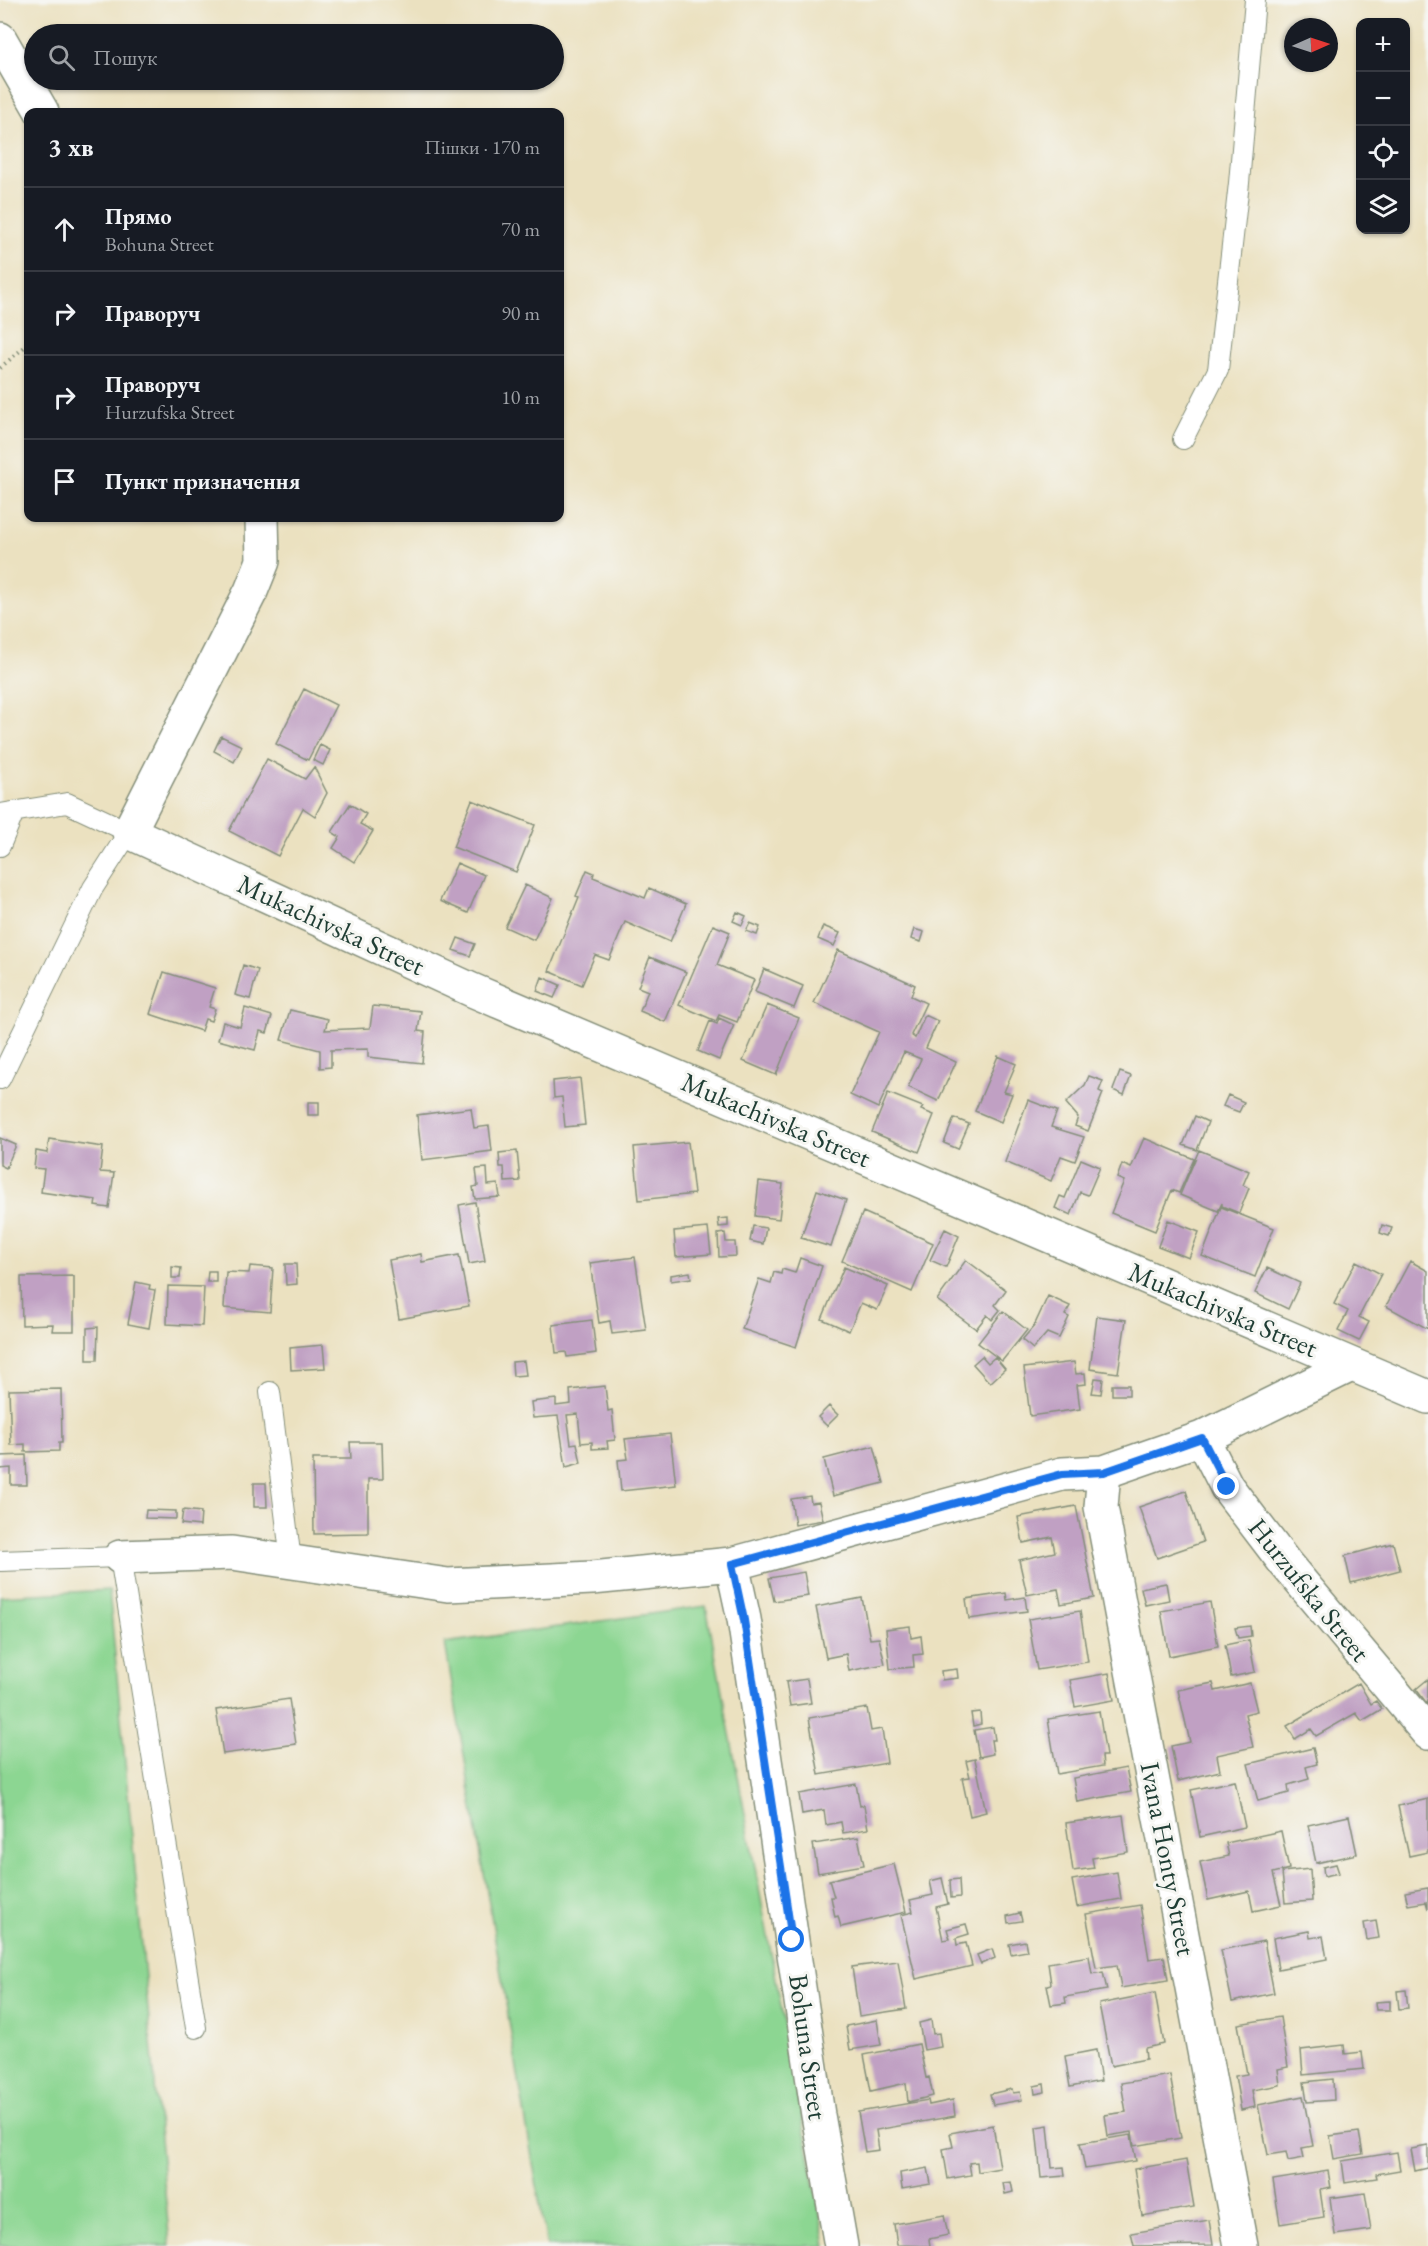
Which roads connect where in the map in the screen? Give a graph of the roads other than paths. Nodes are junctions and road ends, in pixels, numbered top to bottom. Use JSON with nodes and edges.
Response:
{"nodes":[{"id":1,"x":1255,"y":0,"type":"edge"},
{"id":2,"x":0,"y":39,"type":"edge"},
{"id":3,"x":24,"y":81,"type":"edge"},
{"id":4,"x":29,"y":90,"type":"edge"},
{"id":5,"x":40,"y":108,"type":"edge"},
{"id":6,"x":1183,"y":439,"type":"dead end"},
{"id":7,"x":262,"y":522,"type":"edge"},
{"id":8,"x":7,"y":813,"type":"edge"},
{"id":9,"x":129,"y":832,"type":"junction"},
{"id":10,"x":0,"y":846,"type":"edge"},
{"id":11,"x":0,"y":1079,"type":"edge"},
{"id":12,"x":1352,"y":1365,"type":"junction"},
{"id":13,"x":270,"y":1392,"type":"dead end"},
{"id":14,"x":1428,"y":1397,"type":"edge"},
{"id":15,"x":1202,"y":1438,"type":"junction"},
{"id":16,"x":1104,"y":1472,"type":"junction"},
{"id":17,"x":120,"y":1557,"type":"junction"},
{"id":18,"x":0,"y":1561,"type":"edge"},
{"id":19,"x":291,"y":1561,"type":"junction"},
{"id":20,"x":732,"y":1564,"type":"junction"},
{"id":21,"x":1428,"y":1733,"type":"edge"},
{"id":22,"x":196,"y":2028,"type":"dead end"},
{"id":23,"x":841,"y":2246,"type":"edge"},
{"id":24,"x":1241,"y":2246,"type":"edge"}],
"edges":[{"from":1,"to":6,"type":"lane"},
{"from":2,"to":3,"type":"street"},
{"from":4,"to":5,"type":"street"},
{"from":7,"to":9,"type":"street"},
{"from":8,"to":9,"type":"lane"},
{"from":8,"to":10,"type":"lane"},
{"from":9,"to":11,"type":"lane"},
{"from":9,"to":12,"type":"street","name":"Mukachivska Street"},
{"from":12,"to":14,"type":"street","name":"Mukachivska Street"},
{"from":12,"to":15,"type":"street"},
{"from":13,"to":19,"type":"lane"},
{"from":15,"to":16,"type":"street"},
{"from":15,"to":21,"type":"street","name":"Hurzufska Street"},
{"from":16,"to":20,"type":"street"},
{"from":16,"to":24,"type":"street","name":"Ivana Honty Street"},
{"from":17,"to":18,"type":"lane"},
{"from":17,"to":19,"type":"street"},
{"from":17,"to":22,"type":"lane"},
{"from":19,"to":20,"type":"street"},
{"from":20,"to":23,"type":"street","name":"Bohuna Street"}]}
